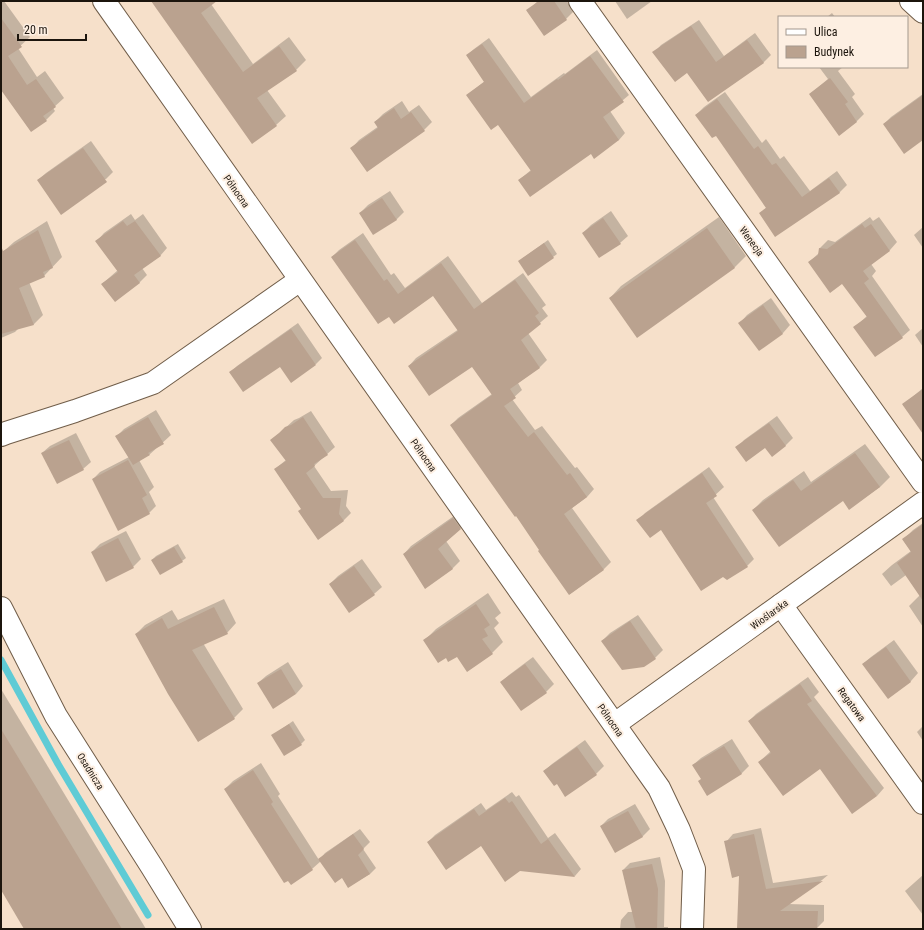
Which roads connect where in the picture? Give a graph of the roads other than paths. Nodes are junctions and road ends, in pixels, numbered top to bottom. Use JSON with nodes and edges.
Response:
{"nodes":[{"id":1,"x":104,"y":1,"type":"edge"},
{"id":2,"x":580,"y":1,"type":"edge"},
{"id":3,"x":911,"y":1,"type":"edge"},
{"id":4,"x":923,"y":12,"type":"edge"},
{"id":5,"x":300,"y":280,"type":"junction"},
{"id":6,"x":1,"y":435,"type":"edge"},
{"id":7,"x":923,"y":482,"type":"edge"},
{"id":8,"x":923,"y":503,"type":"edge"},
{"id":9,"x":781,"y":605,"type":"junction"},
{"id":10,"x":1,"y":608,"type":"edge"},
{"id":11,"x":615,"y":724,"type":"junction"},
{"id":12,"x":923,"y":803,"type":"edge"},
{"id":13,"x":190,"y":929,"type":"edge"},
{"id":14,"x":692,"y":929,"type":"edge"}],
"edges":[{"from":1,"to":5,"type":"street","name":"Północna"},
{"from":2,"to":7,"type":"street","name":"Wenecja"},
{"from":3,"to":4,"type":"street"},
{"from":5,"to":6,"type":"street"},
{"from":5,"to":11,"type":"street","name":"Północna"},
{"from":8,"to":9,"type":"street","name":"Wioślarska"},
{"from":9,"to":11,"type":"street","name":"Wioślarska"},
{"from":9,"to":12,"type":"street","name":"Regatowa"},
{"from":10,"to":13,"type":"street","name":"Osadnicza"},
{"from":11,"to":14,"type":"street","name":"Północna"}]}
